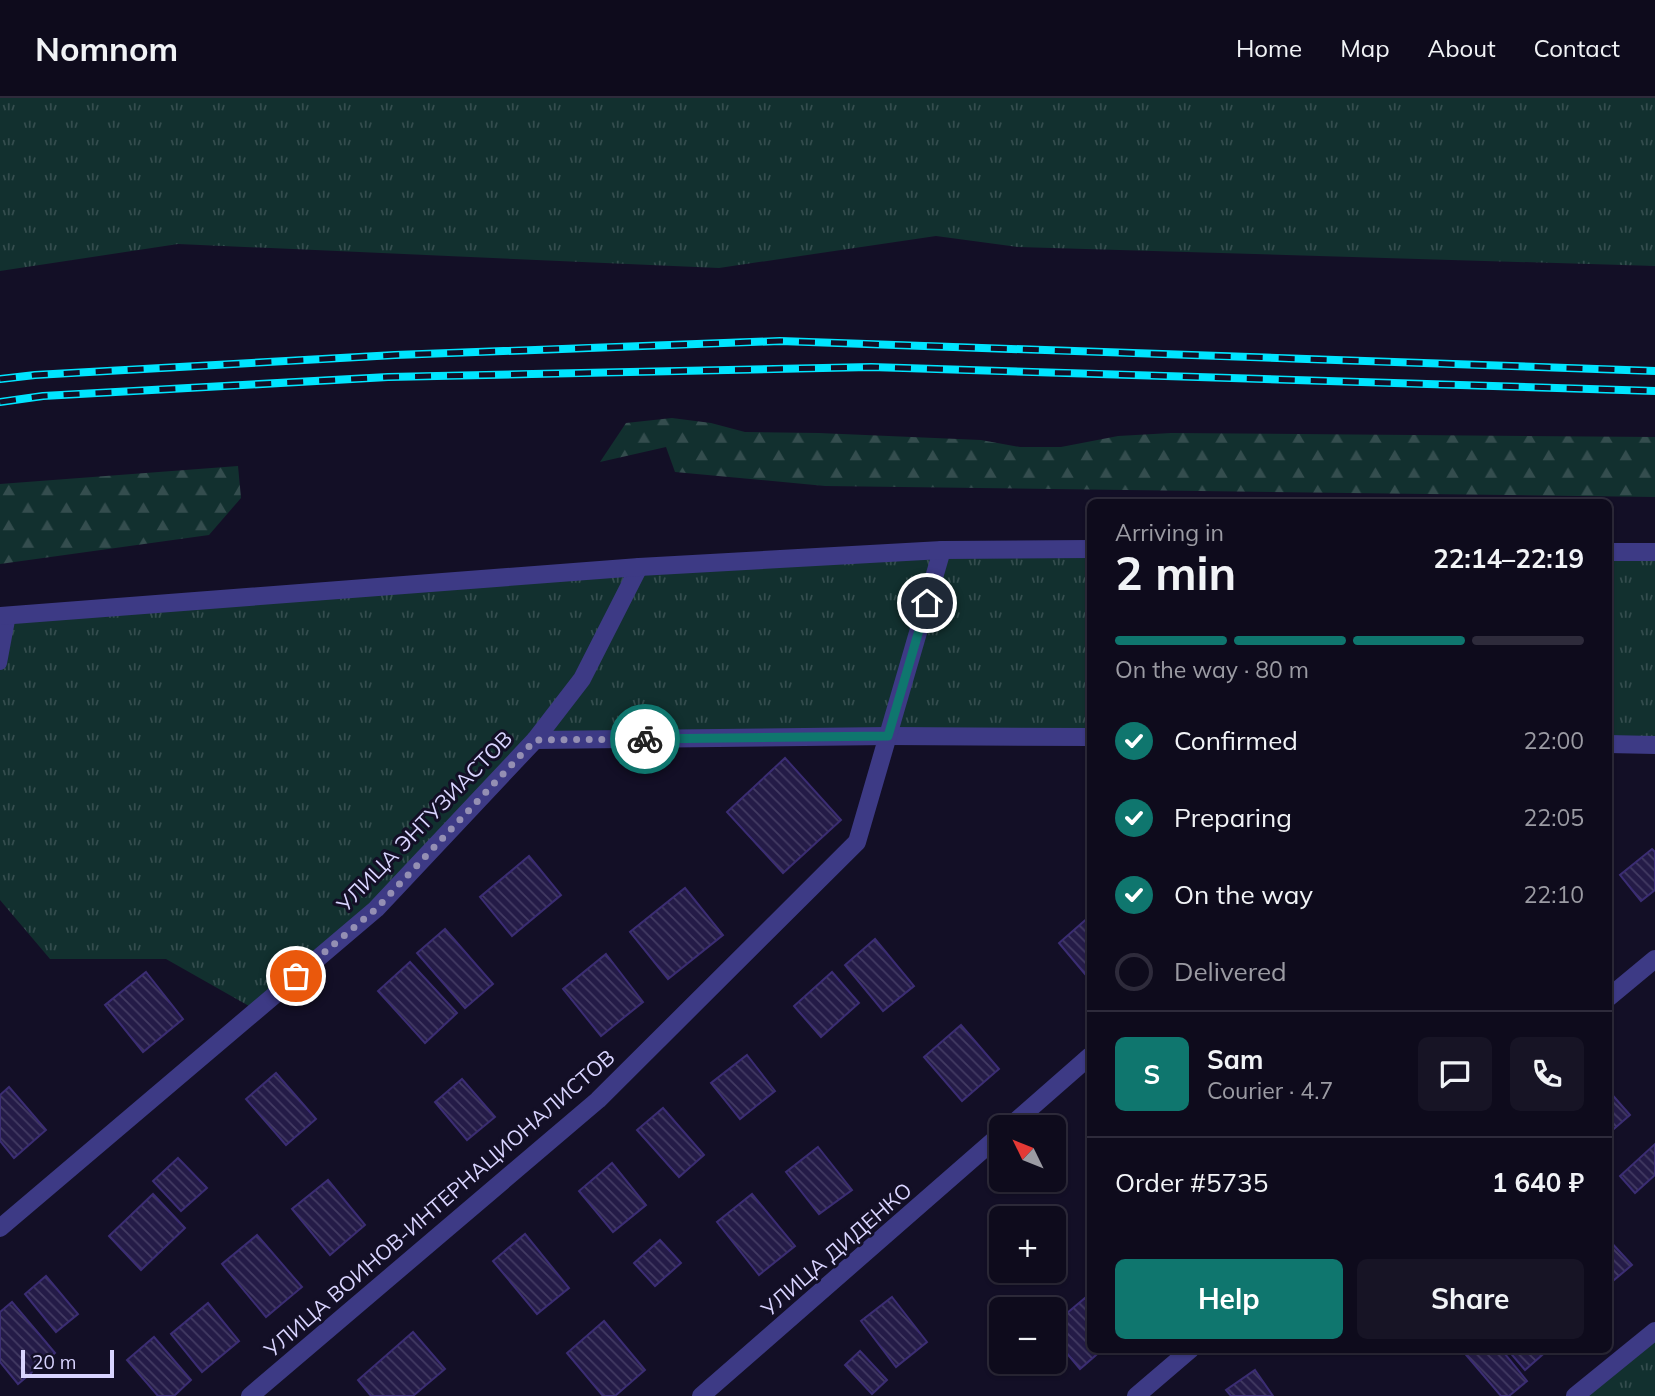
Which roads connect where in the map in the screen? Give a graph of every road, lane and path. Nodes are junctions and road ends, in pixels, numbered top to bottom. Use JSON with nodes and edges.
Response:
{"nodes":[{"id":1,"x":942,"y":550,"type":"junction"},
{"id":2,"x":1087,"y":550,"type":"edge"},
{"id":3,"x":1612,"y":552,"type":"edge"},
{"id":4,"x":1655,"y":552,"type":"edge"},
{"id":5,"x":639,"y":567,"type":"junction"},
{"id":6,"x":5,"y":615,"type":"edge"},
{"id":7,"x":0,"y":663,"type":"edge"},
{"id":8,"x":888,"y":736,"type":"junction"},
{"id":9,"x":1087,"y":737,"type":"edge"},
{"id":10,"x":535,"y":740,"type":"junction"},
{"id":11,"x":1612,"y":744,"type":"edge"},
{"id":12,"x":1655,"y":745,"type":"edge"},
{"id":13,"x":1655,"y":959,"type":"edge"},
{"id":14,"x":1612,"y":995,"type":"edge"},
{"id":15,"x":1087,"y":1059,"type":"edge"},
{"id":16,"x":1023,"y":1115,"type":"edge"},
{"id":17,"x":989,"y":1144,"type":"edge"},
{"id":18,"x":0,"y":1228,"type":"edge"},
{"id":19,"x":1655,"y":1331,"type":"edge"},
{"id":20,"x":1186,"y":1353,"type":"edge"},
{"id":21,"x":250,"y":1396,"type":"edge"},
{"id":22,"x":701,"y":1396,"type":"edge"},
{"id":23,"x":1136,"y":1396,"type":"edge"},
{"id":24,"x":1575,"y":1396,"type":"edge"}],
"edges":[{"from":1,"to":2,"type":"street"},
{"from":1,"to":5,"type":"street"},
{"from":1,"to":8,"type":"street","name":"УЛИЦА ВОИНОВ-ИНТЕРНАЦИОНАЛИСТОВ"},
{"from":3,"to":4,"type":"street"},
{"from":5,"to":6,"type":"street"},
{"from":5,"to":10,"type":"street","name":"УЛИЦА ЭНТУЗИАСТОВ"},
{"from":6,"to":7,"type":"lane"},
{"from":8,"to":9,"type":"street"},
{"from":8,"to":10,"type":"street"},
{"from":8,"to":21,"type":"street","name":"УЛИЦА ВОИНОВ-ИНТЕРНАЦИОНАЛИСТОВ"},
{"from":10,"to":18,"type":"street","name":"УЛИЦА ЭНТУЗИАСТОВ"},
{"from":11,"to":12,"type":"street"},
{"from":13,"to":14,"type":"street"},
{"from":15,"to":16,"type":"street"},
{"from":17,"to":22,"type":"street","name":"УЛИЦА ДИДЕНКО"},
{"from":19,"to":24,"type":"street"},
{"from":20,"to":23,"type":"street"}]}
